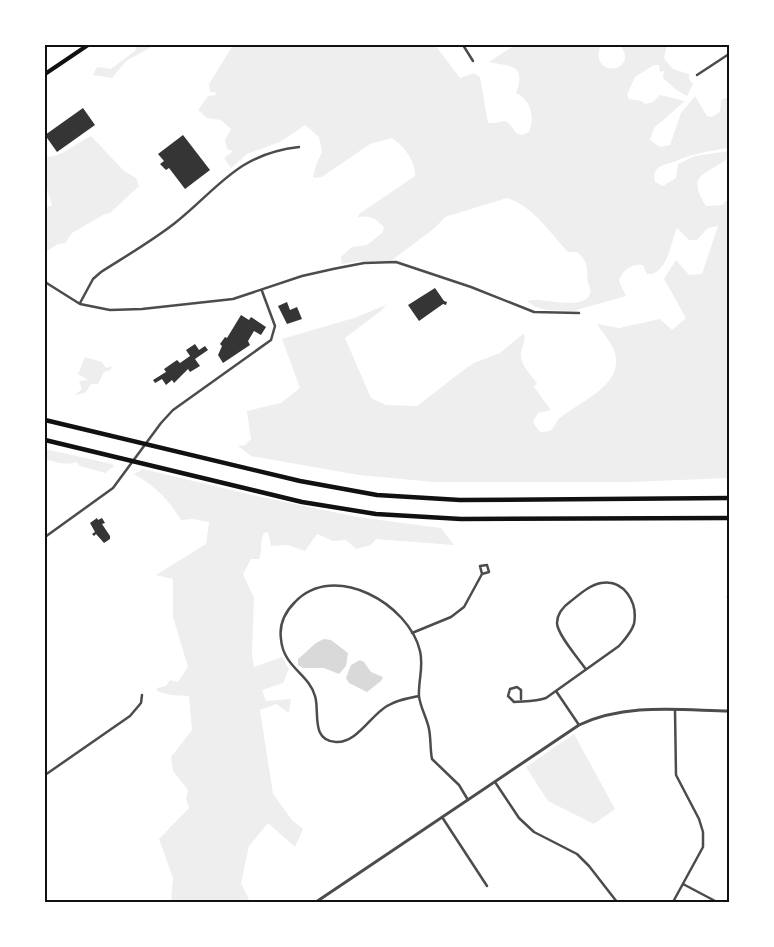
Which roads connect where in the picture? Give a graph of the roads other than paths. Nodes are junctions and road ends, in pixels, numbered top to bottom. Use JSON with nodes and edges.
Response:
{"nodes":[{"id":1,"x":88,"y":45,"type":"edge"},
{"id":2,"x":463,"y":45,"type":"edge"},
{"id":3,"x":729,"y":54,"type":"edge"},
{"id":4,"x":474,"y":61,"type":"dead end"},
{"id":5,"x":45,"y":74,"type":"edge"},
{"id":6,"x":697,"y":75,"type":"dead end"},
{"id":7,"x":299,"y":147,"type":"dead end"},
{"id":8,"x":45,"y":282,"type":"edge"},
{"id":9,"x":262,"y":290,"type":"junction"},
{"id":10,"x":80,"y":304,"type":"junction"},
{"id":11,"x":580,"y":313,"type":"dead end"},
{"id":12,"x":45,"y":420,"type":"edge"},
{"id":13,"x":45,"y":440,"type":"edge"},
{"id":14,"x":729,"y":498,"type":"edge"},
{"id":15,"x":729,"y":518,"type":"edge"},
{"id":16,"x":45,"y":537,"type":"edge"},
{"id":17,"x":482,"y":574,"type":"junction"},
{"id":18,"x":412,"y":633,"type":"junction"},
{"id":19,"x":585,"y":668,"type":"junction"},
{"id":20,"x":556,"y":691,"type":"junction"},
{"id":21,"x":142,"y":695,"type":"dead end"},
{"id":22,"x":420,"y":696,"type":"junction"},
{"id":23,"x":521,"y":699,"type":"junction"},
{"id":24,"x":675,"y":710,"type":"junction"},
{"id":25,"x":729,"y":711,"type":"edge"},
{"id":26,"x":579,"y":725,"type":"junction"},
{"id":27,"x":45,"y":775,"type":"edge"},
{"id":28,"x":495,"y":782,"type":"junction"},
{"id":29,"x":468,"y":800,"type":"junction"},
{"id":30,"x":442,"y":817,"type":"junction"},
{"id":31,"x":683,"y":884,"type":"junction"},
{"id":32,"x":486,"y":886,"type":"dead end"},
{"id":33,"x":316,"y":902,"type":"edge"},
{"id":34,"x":617,"y":902,"type":"edge"},
{"id":35,"x":673,"y":902,"type":"edge"},
{"id":36,"x":717,"y":902,"type":"edge"}],
"edges":[{"from":1,"to":5,"type":"main road"},
{"from":2,"to":4,"type":"street"},
{"from":3,"to":6,"type":"street"},
{"from":7,"to":10,"type":"street"},
{"from":8,"to":10,"type":"street"},
{"from":9,"to":10,"type":"street"},
{"from":9,"to":11,"type":"street"},
{"from":9,"to":16,"type":"street"},
{"from":12,"to":14,"type":"highway"},
{"from":13,"to":15,"type":"highway"},
{"from":17,"to":17,"type":"street"},
{"from":17,"to":18,"type":"street"},
{"from":18,"to":22,"type":"street"},
{"from":18,"to":22,"type":"street"},
{"from":19,"to":19,"type":"street"},
{"from":19,"to":20,"type":"street"},
{"from":20,"to":23,"type":"street"},
{"from":20,"to":26,"type":"street"},
{"from":21,"to":27,"type":"street"},
{"from":22,"to":29,"type":"street"},
{"from":23,"to":23,"type":"street"},
{"from":24,"to":25,"type":"street"},
{"from":24,"to":26,"type":"street"},
{"from":24,"to":31,"type":"street"},
{"from":26,"to":28,"type":"street"},
{"from":28,"to":29,"type":"street"},
{"from":28,"to":34,"type":"street"},
{"from":29,"to":30,"type":"street"},
{"from":30,"to":32,"type":"street"},
{"from":30,"to":33,"type":"street"},
{"from":31,"to":35,"type":"street"},
{"from":31,"to":36,"type":"street"}]}
